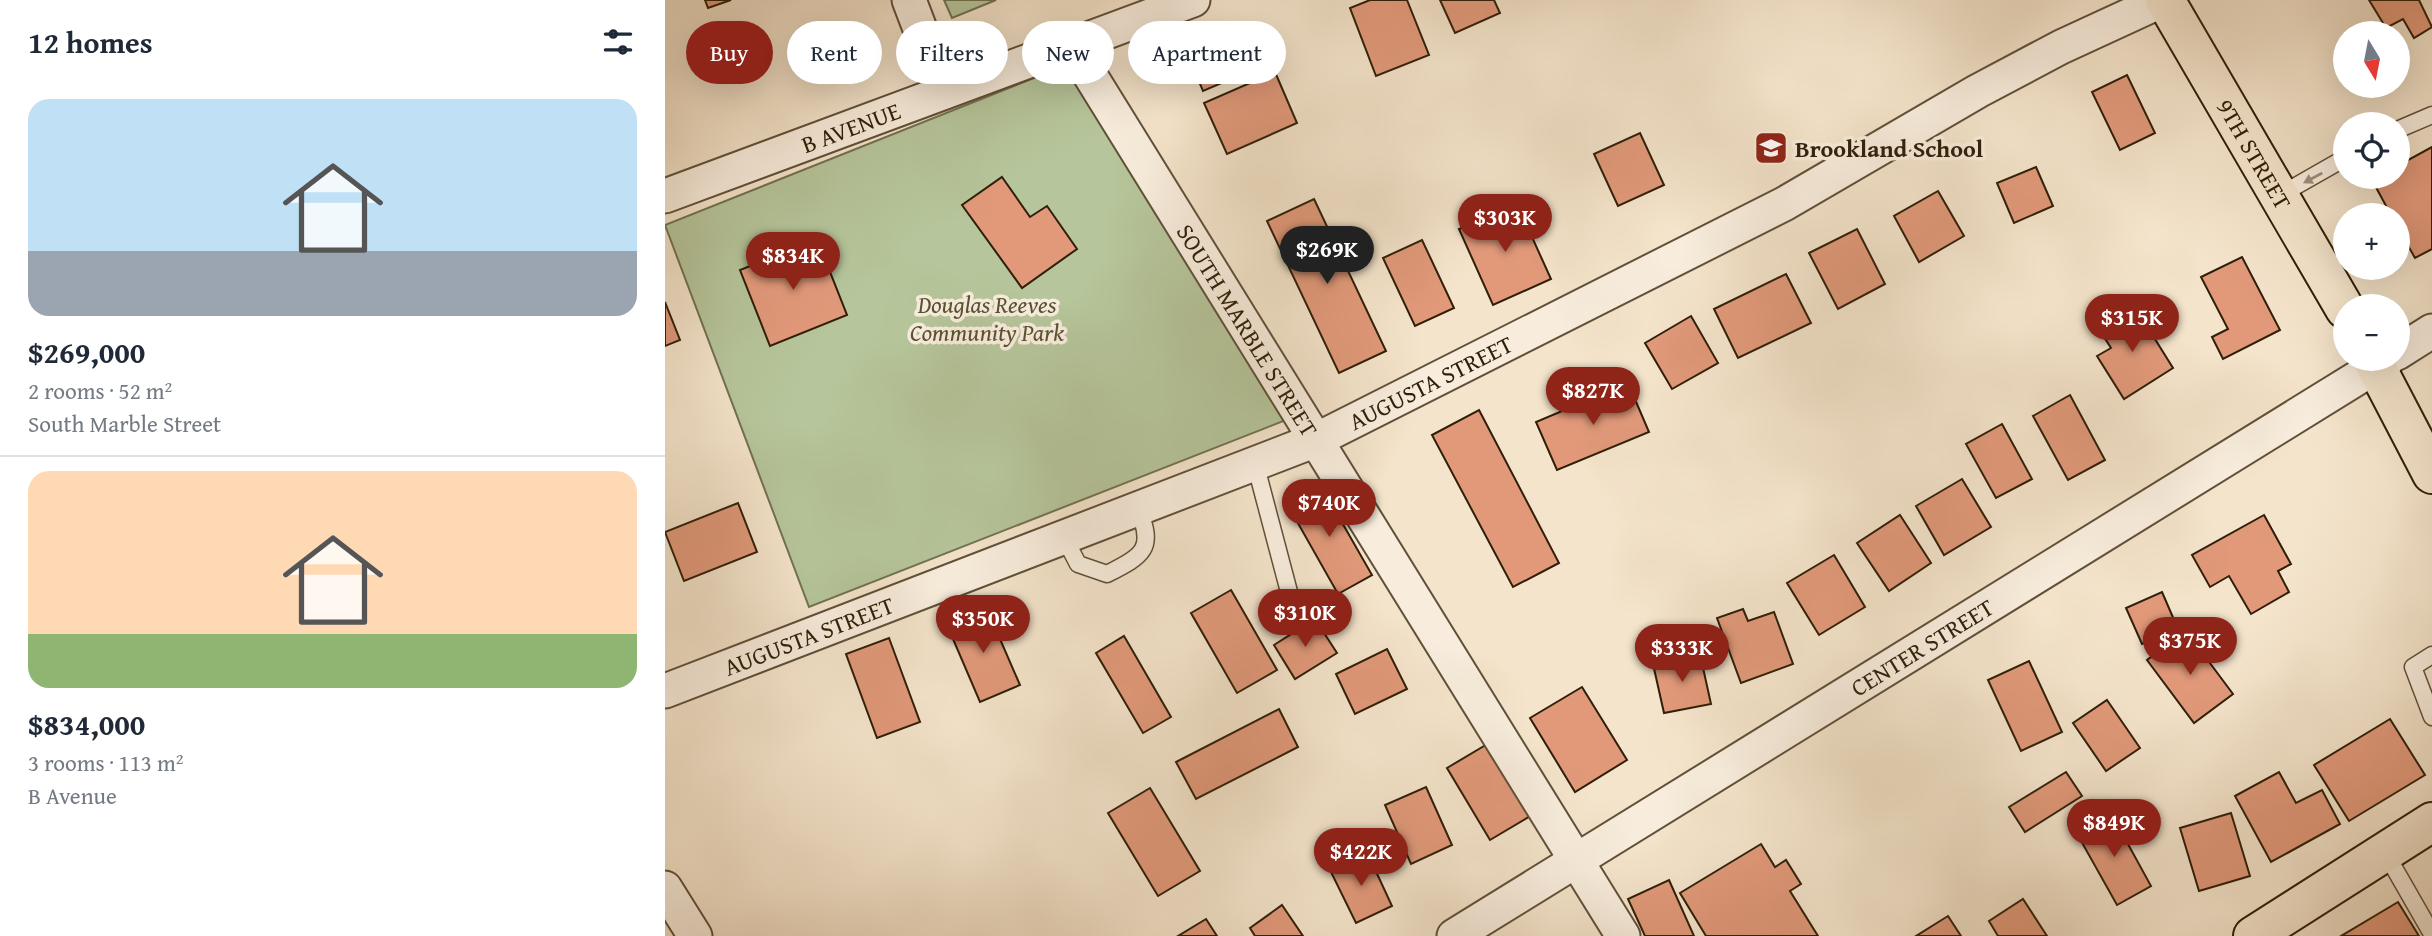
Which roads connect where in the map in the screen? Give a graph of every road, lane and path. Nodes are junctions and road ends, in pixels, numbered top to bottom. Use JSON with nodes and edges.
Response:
{"nodes":[{"id":1,"x":909,"y":0,"type":"edge"},
{"id":2,"x":1193,"y":0,"type":"edge"},
{"id":3,"x":2164,"y":0,"type":"edge"},
{"id":4,"x":1114,"y":30,"type":"edge"},
{"id":5,"x":1022,"y":64,"type":"edge"},
{"id":6,"x":1096,"y":84,"type":"edge"},
{"id":7,"x":944,"y":92,"type":"junction"},
{"id":8,"x":2432,"y":114,"type":"edge"},
{"id":9,"x":2410,"y":124,"type":"edge"},
{"id":10,"x":2333,"y":165,"type":"edge"},
{"id":11,"x":2280,"y":195,"type":"junction"},
{"id":12,"x":665,"y":196,"type":"edge"},
{"id":13,"x":2336,"y":294,"type":"edge"},
{"id":14,"x":2432,"y":331,"type":"edge"},
{"id":15,"x":2410,"y":344,"type":"edge"},
{"id":16,"x":2364,"y":371,"type":"edge"},
{"id":17,"x":2388,"y":371,"type":"edge"},
{"id":18,"x":1317,"y":440,"type":"junction"},
{"id":19,"x":1255,"y":463,"type":"junction"},
{"id":20,"x":2432,"y":474,"type":"edge"},
{"id":21,"x":1138,"y":508,"type":"junction"},
{"id":22,"x":1065,"y":537,"type":"junction"},
{"id":23,"x":1293,"y":607,"type":"dead end"},
{"id":24,"x":2432,"y":655,"type":"edge"},
{"id":25,"x":665,"y":691,"type":"edge"},
{"id":26,"x":2432,"y":717,"type":"edge"},
{"id":27,"x":2432,"y":822,"type":"edge"},
{"id":28,"x":2385,"y":852,"type":"junction"},
{"id":29,"x":1576,"y":860,"type":"junction"},
{"id":30,"x":665,"y":888,"type":"edge"},
{"id":31,"x":2432,"y":934,"type":"edge"},
{"id":32,"x":695,"y":936,"type":"edge"},
{"id":33,"x":1454,"y":936,"type":"edge"},
{"id":34,"x":1623,"y":936,"type":"edge"},
{"id":35,"x":2253,"y":936,"type":"edge"}],
"edges":[{"from":1,"to":7,"type":"street"},
{"from":2,"to":4,"type":"street","name":"B AVENUE"},
{"from":3,"to":11,"type":"main road","name":"9TH STREET"},
{"from":3,"to":18,"type":"street","name":"AUGUSTA STREET"},
{"from":5,"to":7,"type":"street","name":"B AVENUE"},
{"from":6,"to":18,"type":"street","name":"SOUTH MARBLE STREET"},
{"from":7,"to":12,"type":"street","name":"B AVENUE"},
{"from":8,"to":9,"type":"lane"},
{"from":10,"to":11,"type":"lane","one_way":true},
{"from":11,"to":13,"type":"main road","name":"9TH STREET"},
{"from":14,"to":15,"type":"street","name":"CENTER STREET"},
{"from":16,"to":29,"type":"street","name":"CENTER STREET"},
{"from":17,"to":20,"type":"main road"},
{"from":18,"to":19,"type":"street","name":"AUGUSTA STREET"},
{"from":18,"to":29,"type":"street","name":"SOUTH MARBLE STREET"},
{"from":19,"to":21,"type":"street","name":"AUGUSTA STREET"},
{"from":19,"to":23,"type":"lane"},
{"from":21,"to":22,"type":"street","name":"AUGUSTA STREET"},
{"from":21,"to":22,"type":"lane"},
{"from":22,"to":25,"type":"street","name":"AUGUSTA STREET"},
{"from":24,"to":26,"type":"lane"},
{"from":27,"to":28,"type":"main road"},
{"from":28,"to":31,"type":"lane"},
{"from":28,"to":35,"type":"main road"},
{"from":29,"to":33,"type":"street","name":"CENTER STREET"},
{"from":29,"to":34,"type":"street","name":"SOUTH MARBLE STREET"},
{"from":30,"to":32,"type":"street"}]}
